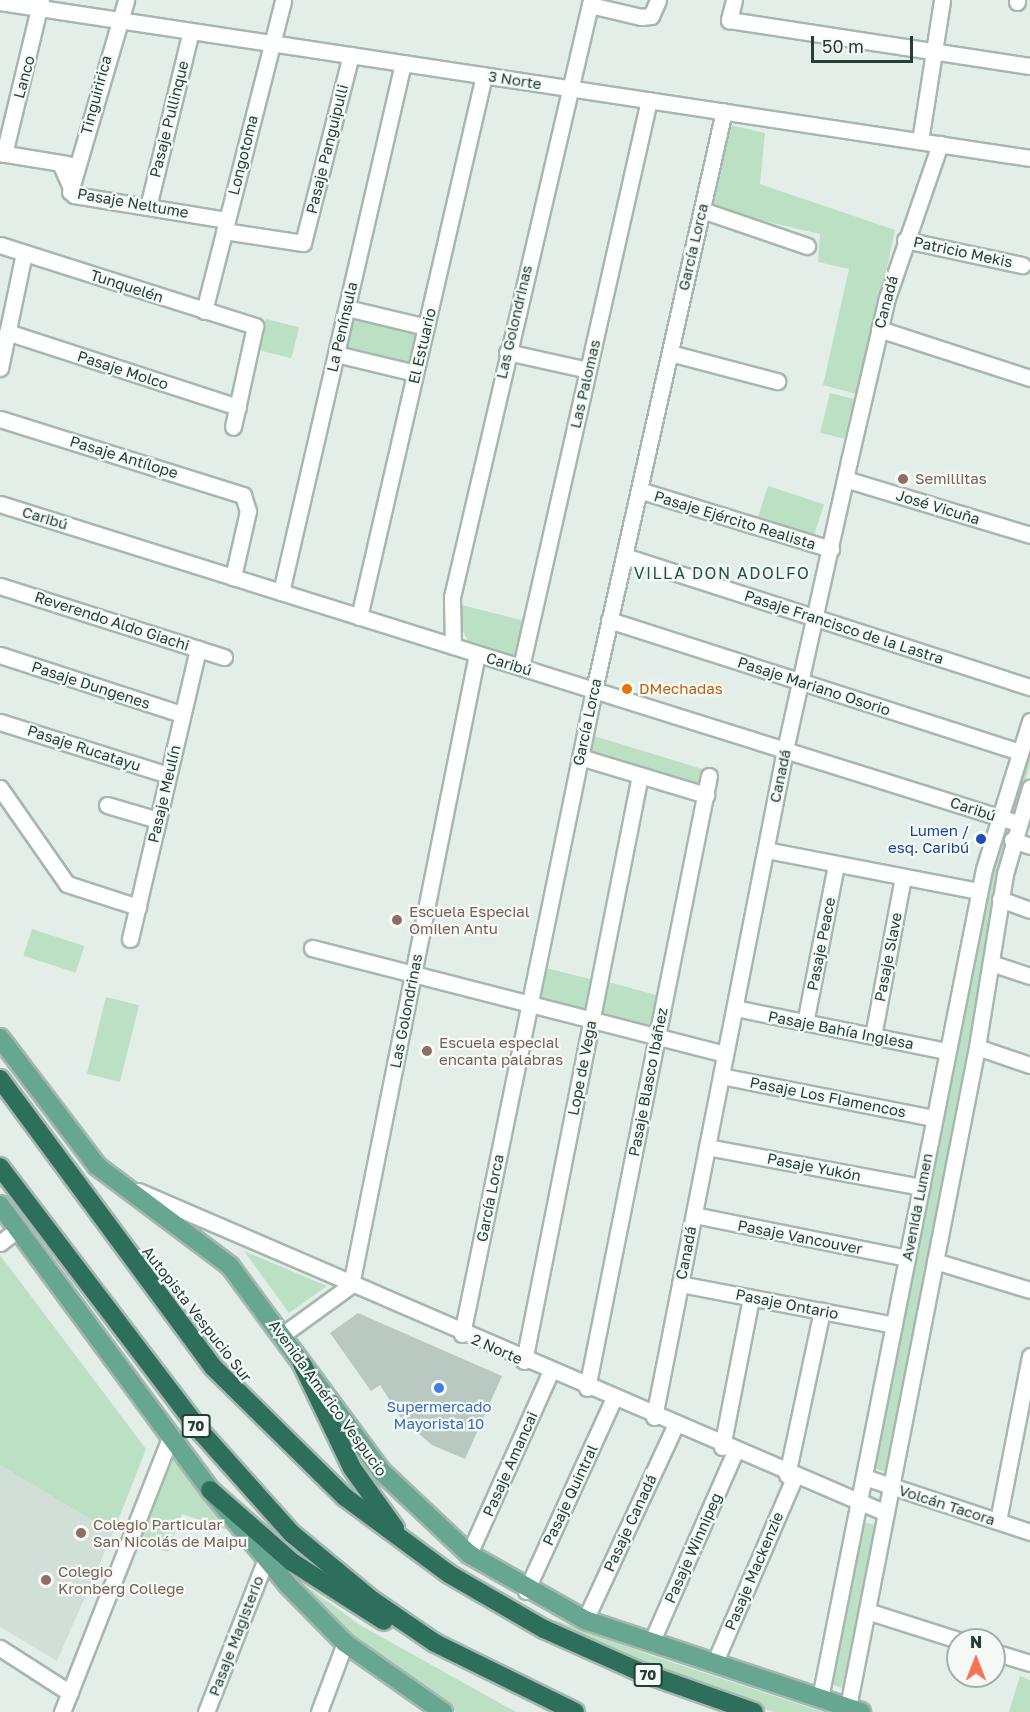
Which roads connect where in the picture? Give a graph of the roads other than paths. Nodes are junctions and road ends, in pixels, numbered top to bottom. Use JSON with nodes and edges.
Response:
{"nodes":[{"id":1,"x":126,"y":0,"type":"edge"},
{"id":2,"x":283,"y":0,"type":"edge"},
{"id":3,"x":658,"y":0,"type":"edge"},
{"id":4,"x":734,"y":0,"type":"edge"},
{"id":5,"x":937,"y":1,"type":"edge"},
{"id":6,"x":0,"y":2,"type":"edge"},
{"id":7,"x":591,"y":2,"type":"edge"},
{"id":8,"x":40,"y":4,"type":"edge"},
{"id":9,"x":121,"y":20,"type":"junction"},
{"id":10,"x":191,"y":31,"type":"junction"},
{"id":11,"x":271,"y":43,"type":"junction"},
{"id":12,"x":934,"y":51,"type":"junction"},
{"id":13,"x":351,"y":55,"type":"junction"},
{"id":14,"x":403,"y":63,"type":"junction"},
{"id":15,"x":1030,"y":66,"type":"edge"},
{"id":16,"x":484,"y":75,"type":"junction"},
{"id":17,"x":567,"y":88,"type":"junction"},
{"id":18,"x":649,"y":100,"type":"junction"},
{"id":19,"x":724,"y":111,"type":"junction"},
{"id":20,"x":920,"y":141,"type":"junction"},
{"id":21,"x":940,"y":144,"type":"junction"},
{"id":22,"x":2,"y":153,"type":"edge"},
{"id":23,"x":1030,"y":158,"type":"edge"},
{"id":24,"x":60,"y":163,"type":"junction"},
{"id":25,"x":77,"y":166,"type":"junction"},
{"id":26,"x":70,"y":192,"type":"junction"},
{"id":27,"x":148,"y":207,"type":"junction"},
{"id":28,"x":702,"y":210,"type":"junction"},
{"id":29,"x":225,"y":226,"type":"junction"},
{"id":30,"x":905,"y":240,"type":"junction"},
{"id":31,"x":303,"y":243,"type":"joint"},
{"id":32,"x":0,"y":245,"type":"edge"},
{"id":33,"x":807,"y":246,"type":"dead end"},
{"id":34,"x":24,"y":253,"type":"junction"},
{"id":35,"x":1022,"y":265,"type":"dead end"},
{"id":36,"x":347,"y":308,"type":"junction"},
{"id":37,"x":204,"y":311,"type":"junction"},
{"id":38,"x":426,"y":327,"type":"junction"},
{"id":39,"x":879,"y":329,"type":"junction"},
{"id":40,"x":8,"y":332,"type":"junction"},
{"id":41,"x":507,"y":352,"type":"junction"},
{"id":42,"x":670,"y":353,"type":"junction"},
{"id":43,"x":336,"y":354,"type":"junction"},
{"id":44,"x":0,"y":368,"type":"edge"},
{"id":45,"x":588,"y":370,"type":"junction"},
{"id":46,"x":416,"y":373,"type":"junction"},
{"id":47,"x":1030,"y":378,"type":"edge"},
{"id":48,"x":777,"y":381,"type":"dead end"},
{"id":49,"x":238,"y":407,"type":"junction"},
{"id":50,"x":0,"y":419,"type":"edge"},
{"id":51,"x":234,"y":427,"type":"dead end"},
{"id":52,"x":845,"y":479,"type":"junction"},
{"id":53,"x":639,"y":490,"type":"junction"},
{"id":54,"x":0,"y":504,"type":"edge"},
{"id":55,"x":1030,"y":535,"type":"edge"},
{"id":56,"x":831,"y":549,"type":"junction"},
{"id":57,"x":624,"y":556,"type":"junction"},
{"id":58,"x":233,"y":577,"type":"junction"},
{"id":59,"x":0,"y":586,"type":"edge"},
{"id":60,"x":281,"y":592,"type":"junction"},
{"id":61,"x":359,"y":617,"type":"junction"},
{"id":62,"x":817,"y":618,"type":"junction"},
{"id":63,"x":609,"y":620,"type":"junction"},
{"id":64,"x":453,"y":646,"type":"junction"},
{"id":65,"x":198,"y":649,"type":"junction"},
{"id":66,"x":477,"y":654,"type":"junction"},
{"id":67,"x":0,"y":656,"type":"edge"},
{"id":68,"x":224,"y":657,"type":"dead end"},
{"id":69,"x":521,"y":667,"type":"junction"},
{"id":70,"x":803,"y":682,"type":"junction"},
{"id":71,"x":1030,"y":687,"type":"edge"},
{"id":72,"x":594,"y":690,"type":"junction"},
{"id":73,"x":182,"y":714,"type":"junction"},
{"id":74,"x":1030,"y":721,"type":"edge"},
{"id":75,"x":0,"y":722,"type":"edge"},
{"id":76,"x":785,"y":750,"type":"junction"},
{"id":77,"x":1020,"y":752,"type":"junction"},
{"id":78,"x":580,"y":757,"type":"junction"},
{"id":79,"x":168,"y":775,"type":"junction"},
{"id":80,"x":640,"y":775,"type":"junction"},
{"id":81,"x":709,"y":776,"type":"dead end"},
{"id":82,"x":0,"y":788,"type":"edge"},
{"id":83,"x":1030,"y":788,"type":"edge"},
{"id":84,"x":706,"y":795,"type":"junction"},
{"id":85,"x":107,"y":805,"type":"dead end"},
{"id":86,"x":998,"y":816,"type":"junction"},
{"id":87,"x":158,"y":820,"type":"junction"},
{"id":88,"x":1018,"y":823,"type":"junction"},
{"id":89,"x":1012,"y":840,"type":"junction"},
{"id":90,"x":1030,"y":846,"type":"edge"},
{"id":91,"x":765,"y":850,"type":"junction"},
{"id":92,"x":836,"y":865,"type":"junction"},
{"id":93,"x":903,"y":878,"type":"junction"},
{"id":94,"x":979,"y":891,"type":"junction"},
{"id":95,"x":1000,"y":899,"type":"junction"},
{"id":96,"x":138,"y":907,"type":"junction"},
{"id":97,"x":1030,"y":910,"type":"edge"},
{"id":98,"x":130,"y":939,"type":"dead end"},
{"id":99,"x":312,"y":948,"type":"dead end"},
{"id":100,"x":991,"y":963,"type":"junction"},
{"id":101,"x":414,"y":974,"type":"junction"},
{"id":102,"x":1030,"y":976,"type":"edge"},
{"id":103,"x":529,"y":1003,"type":"junction"},
{"id":104,"x":735,"y":1008,"type":"junction"},
{"id":105,"x":591,"y":1019,"type":"junction"},
{"id":106,"x":805,"y":1023,"type":"junction"},
{"id":107,"x":657,"y":1036,"type":"junction"},
{"id":108,"x":873,"y":1036,"type":"junction"},
{"id":109,"x":0,"y":1038,"type":"edge"},
{"id":110,"x":977,"y":1047,"type":"junction"},
{"id":111,"x":947,"y":1051,"type":"junction"},
{"id":112,"x":725,"y":1054,"type":"junction"},
{"id":113,"x":1030,"y":1065,"type":"edge"},
{"id":114,"x":721,"y":1076,"type":"junction"},
{"id":115,"x":0,"y":1079,"type":"edge"},
{"id":116,"x":934,"y":1118,"type":"junction"},
{"id":117,"x":707,"y":1147,"type":"junction"},
{"id":118,"x":0,"y":1167,"type":"edge"},
{"id":119,"x":111,"y":1180,"type":"junction"},
{"id":120,"x":921,"y":1187,"type":"junction"},
{"id":121,"x":0,"y":1204,"type":"edge"},
{"id":122,"x":694,"y":1215,"type":"junction"},
{"id":123,"x":18,"y":1229,"type":"junction"},
{"id":124,"x":0,"y":1243,"type":"edge"},
{"id":125,"x":907,"y":1258,"type":"junction"},
{"id":126,"x":935,"y":1261,"type":"junction"},
{"id":127,"x":680,"y":1284,"type":"junction"},
{"id":128,"x":351,"y":1285,"type":"junction"},
{"id":129,"x":1030,"y":1290,"type":"edge"},
{"id":130,"x":751,"y":1298,"type":"junction"},
{"id":131,"x":822,"y":1311,"type":"junction"},
{"id":132,"x":894,"y":1325,"type":"junction"},
{"id":133,"x":462,"y":1334,"type":"junction"},
{"id":134,"x":282,"y":1335,"type":"junction"},
{"id":135,"x":1030,"y":1356,"type":"edge"},
{"id":136,"x":524,"y":1361,"type":"junction"},
{"id":137,"x":302,"y":1364,"type":"junction"},
{"id":138,"x":550,"y":1373,"type":"junction"},
{"id":139,"x":587,"y":1388,"type":"junction"},
{"id":140,"x":613,"y":1400,"type":"junction"},
{"id":141,"x":654,"y":1417,"type":"junction"},
{"id":142,"x":675,"y":1426,"type":"junction"},
{"id":143,"x":171,"y":1435,"type":"junction"},
{"id":144,"x":728,"y":1450,"type":"junction"},
{"id":145,"x":791,"y":1477,"type":"junction"},
{"id":146,"x":864,"y":1477,"type":"junction"},
{"id":147,"x":891,"y":1486,"type":"junction"},
{"id":148,"x":210,"y":1490,"type":"junction"},
{"id":149,"x":858,"y":1505,"type":"junction"},
{"id":150,"x":886,"y":1513,"type":"junction"},
{"id":151,"x":998,"y":1521,"type":"junction"},
{"id":152,"x":1030,"y":1532,"type":"edge"},
{"id":153,"x":418,"y":1554,"type":"junction"},
{"id":154,"x":469,"y":1554,"type":"junction"},
{"id":155,"x":266,"y":1559,"type":"junction"},
{"id":156,"x":526,"y":1591,"type":"junction"},
{"id":157,"x":867,"y":1611,"type":"junction"},
{"id":158,"x":585,"y":1620,"type":"junction"},
{"id":159,"x":946,"y":1636,"type":"edge"},
{"id":160,"x":345,"y":1643,"type":"junction"},
{"id":161,"x":435,"y":1643,"type":"junction"},
{"id":162,"x":651,"y":1643,"type":"junction"},
{"id":163,"x":0,"y":1648,"type":"edge"},
{"id":164,"x":1006,"y":1656,"type":"edge"},
{"id":165,"x":1030,"y":1663,"type":"edge"},
{"id":166,"x":714,"y":1664,"type":"junction"},
{"id":167,"x":69,"y":1693,"type":"junction"},
{"id":168,"x":820,"y":1698,"type":"junction"},
{"id":169,"x":425,"y":1707,"type":"edge"},
{"id":170,"x":854,"y":1710,"type":"edge"},
{"id":171,"x":62,"y":1712,"type":"edge"},
{"id":172,"x":72,"y":1712,"type":"edge"},
{"id":173,"x":206,"y":1712,"type":"edge"},
{"id":174,"x":319,"y":1712,"type":"edge"},
{"id":175,"x":443,"y":1712,"type":"edge"},
{"id":176,"x":575,"y":1712,"type":"edge"},
{"id":177,"x":754,"y":1712,"type":"edge"}],
"edges":[{"from":1,"to":9,"type":"street","name":"Tinguiririca"},
{"from":2,"to":11,"type":"street","name":"Longotoma"},
{"from":3,"to":7,"type":"street"},
{"from":4,"to":12,"type":"street"},
{"from":5,"to":12,"type":"street"},
{"from":6,"to":8,"type":"street","name":"3 Norte"},
{"from":7,"to":17,"type":"street","name":"Las Golondrinas"},
{"from":8,"to":9,"type":"street","name":"3 Norte"},
{"from":8,"to":22,"type":"street","name":"Lanco"},
{"from":9,"to":10,"type":"street","name":"3 Norte"},
{"from":9,"to":25,"type":"street","name":"Tinguiririca"},
{"from":10,"to":11,"type":"street","name":"3 Norte"},
{"from":10,"to":27,"type":"street","name":"Pasaje Pullinque"},
{"from":11,"to":13,"type":"street","name":"3 Norte"},
{"from":11,"to":29,"type":"street","name":"Longotoma"},
{"from":12,"to":15,"type":"street"},
{"from":12,"to":20,"type":"street"},
{"from":13,"to":14,"type":"street","name":"3 Norte"},
{"from":13,"to":31,"type":"street","name":"Pasaje Panguipulli"},
{"from":14,"to":16,"type":"street","name":"3 Norte"},
{"from":14,"to":36,"type":"street","name":"La Península"},
{"from":16,"to":17,"type":"street","name":"3 Norte"},
{"from":16,"to":38,"type":"street","name":"El Estuario"},
{"from":17,"to":18,"type":"street","name":"3 Norte"},
{"from":17,"to":41,"type":"street","name":"Las Golondrinas"},
{"from":18,"to":19,"type":"street","name":"3 Norte"},
{"from":18,"to":45,"type":"street","name":"Las Palomas"},
{"from":19,"to":20,"type":"street","name":"3 Norte"},
{"from":19,"to":28,"type":"street","name":"García Lorca"},
{"from":20,"to":21,"type":"street","name":"3 Norte"},
{"from":21,"to":23,"type":"street","name":"3 Norte"},
{"from":21,"to":30,"type":"street","name":"Canadá"},
{"from":22,"to":24,"type":"street","name":"Pasaje Neltume"},
{"from":24,"to":25,"type":"street","name":"Pasaje Neltume"},
{"from":24,"to":26,"type":"street","name":"Pasaje Neltume"},
{"from":25,"to":26,"type":"street","name":"Tinguiririca"},
{"from":26,"to":27,"type":"street","name":"Pasaje Neltume"},
{"from":27,"to":29,"type":"street","name":"Pasaje Neltume"},
{"from":28,"to":33,"type":"street"},
{"from":28,"to":42,"type":"street","name":"García Lorca"},
{"from":29,"to":31,"type":"street","name":"Pasaje Neltume"},
{"from":29,"to":37,"type":"street","name":"Longotoma"},
{"from":30,"to":35,"type":"street","name":"Patricio Mekis"},
{"from":30,"to":39,"type":"street","name":"Canadá"},
{"from":32,"to":34,"type":"street","name":"Tunquelén"},
{"from":34,"to":37,"type":"street","name":"Tunquelén"},
{"from":34,"to":40,"type":"street"},
{"from":36,"to":38,"type":"street"},
{"from":36,"to":43,"type":"street","name":"La Península"},
{"from":37,"to":49,"type":"street","name":"Tunquelén"},
{"from":38,"to":46,"type":"street","name":"El Estuario"},
{"from":39,"to":47,"type":"street"},
{"from":39,"to":52,"type":"street","name":"Canadá"},
{"from":40,"to":44,"type":"street"},
{"from":40,"to":49,"type":"street","name":"Pasaje Molco"},
{"from":41,"to":45,"type":"street"},
{"from":41,"to":64,"type":"street","name":"Las Golondrinas"},
{"from":42,"to":48,"type":"street"},
{"from":42,"to":53,"type":"street","name":"García Lorca"},
{"from":43,"to":46,"type":"street"},
{"from":43,"to":60,"type":"street","name":"La Península"},
{"from":45,"to":69,"type":"street","name":"Las Palomas"},
{"from":46,"to":61,"type":"street","name":"El Estuario"},
{"from":49,"to":51,"type":"street"},
{"from":50,"to":58,"type":"street","name":"Pasaje Antílope"},
{"from":52,"to":55,"type":"street","name":"José Vicuña"},
{"from":52,"to":56,"type":"street","name":"Canadá"},
{"from":53,"to":56,"type":"street","name":"Pasaje Ejército Realista"},
{"from":53,"to":57,"type":"street","name":"García Lorca"},
{"from":54,"to":58,"type":"street","name":"Caribú"},
{"from":56,"to":62,"type":"street","name":"Canadá"},
{"from":57,"to":62,"type":"street","name":"Pasaje Francisco de la Lastra"},
{"from":57,"to":63,"type":"street","name":"García Lorca"},
{"from":58,"to":60,"type":"street","name":"Caribú"},
{"from":59,"to":65,"type":"street","name":"Reverendo Aldo Giachi"},
{"from":60,"to":61,"type":"street","name":"Caribú"},
{"from":61,"to":64,"type":"street","name":"Caribú"},
{"from":62,"to":70,"type":"street","name":"Canadá"},
{"from":62,"to":71,"type":"street","name":"Pasaje Francisco de la Lastra"},
{"from":63,"to":70,"type":"street","name":"Pasaje Mariano Osorio"},
{"from":63,"to":72,"type":"street","name":"García Lorca"},
{"from":64,"to":66,"type":"street","name":"Caribú"},
{"from":65,"to":68,"type":"street","name":"Reverendo Aldo Giachi"},
{"from":65,"to":73,"type":"street","name":"Pasaje Meulín"},
{"from":66,"to":69,"type":"street","name":"Caribú"},
{"from":66,"to":101,"type":"street","name":"Las Golondrinas"},
{"from":67,"to":73,"type":"street","name":"Pasaje Dungenes"},
{"from":69,"to":72,"type":"street","name":"Caribú"},
{"from":70,"to":76,"type":"street","name":"Canadá"},
{"from":70,"to":77,"type":"street","name":"Pasaje Mariano Osorio"},
{"from":72,"to":76,"type":"street","name":"Caribú"},
{"from":72,"to":78,"type":"street","name":"García Lorca"},
{"from":73,"to":79,"type":"street","name":"Pasaje Meulín"},
{"from":74,"to":77,"type":"street","name":"Avenida Lumen"},
{"from":75,"to":79,"type":"street","name":"Pasaje Rucatayu"},
{"from":76,"to":86,"type":"street","name":"Caribú"},
{"from":76,"to":91,"type":"street","name":"Canadá"},
{"from":77,"to":86,"type":"street","name":"Avenida Lumen"},
{"from":78,"to":80,"type":"street"},
{"from":78,"to":103,"type":"street","name":"García Lorca"},
{"from":79,"to":87,"type":"street","name":"Pasaje Meulín"},
{"from":80,"to":84,"type":"street"},
{"from":80,"to":105,"type":"street","name":"Lope de Vega"},
{"from":81,"to":84,"type":"street","name":"Pasaje Blasco Ibáñez"},
{"from":82,"to":96,"type":"street"},
{"from":83,"to":88,"type":"street","name":"Avenida Lumen"},
{"from":84,"to":107,"type":"street","name":"Pasaje Blasco Ibáñez"},
{"from":85,"to":87,"type":"street"},
{"from":86,"to":88,"type":"street","name":"Caribú"},
{"from":86,"to":94,"type":"street","name":"Avenida Lumen"},
{"from":87,"to":96,"type":"street","name":"Pasaje Meulín"},
{"from":88,"to":89,"type":"street","name":"Avenida Lumen"},
{"from":89,"to":90,"type":"street"},
{"from":89,"to":95,"type":"street","name":"Avenida Lumen"},
{"from":91,"to":92,"type":"street"},
{"from":91,"to":104,"type":"street","name":"Canadá"},
{"from":92,"to":93,"type":"street"},
{"from":92,"to":106,"type":"street","name":"Pasaje Peace"},
{"from":93,"to":94,"type":"street"},
{"from":93,"to":108,"type":"street","name":"Pasaje Slave"},
{"from":94,"to":111,"type":"street","name":"Avenida Lumen"},
{"from":95,"to":97,"type":"street"},
{"from":95,"to":100,"type":"street","name":"Avenida Lumen"},
{"from":96,"to":98,"type":"street","name":"Pasaje Meulín"},
{"from":99,"to":101,"type":"street"},
{"from":100,"to":102,"type":"street"},
{"from":100,"to":110,"type":"street","name":"Avenida Lumen"},
{"from":101,"to":103,"type":"street"},
{"from":101,"to":128,"type":"street","name":"Las Golondrinas"},
{"from":103,"to":105,"type":"street"},
{"from":103,"to":133,"type":"street","name":"García Lorca"},
{"from":104,"to":106,"type":"street","name":"Pasaje Bahía Inglesa"},
{"from":104,"to":112,"type":"street","name":"Canadá"},
{"from":105,"to":107,"type":"street"},
{"from":105,"to":136,"type":"street","name":"Lope de Vega"},
{"from":106,"to":108,"type":"street","name":"Pasaje Bahía Inglesa"},
{"from":107,"to":112,"type":"street"},
{"from":107,"to":139,"type":"street","name":"Pasaje Blasco Ibáñez"},
{"from":108,"to":111,"type":"street","name":"Pasaje Bahía Inglesa"},
{"from":109,"to":119,"type":"main road","name":"Avenida Américo Vespucio"},
{"from":110,"to":113,"type":"street"},
{"from":110,"to":126,"type":"street","name":"Avenida Lumen"},
{"from":111,"to":116,"type":"street","name":"Avenida Lumen"},
{"from":112,"to":114,"type":"street","name":"Canadá"},
{"from":114,"to":116,"type":"street","name":"Pasaje Los Flamencos"},
{"from":114,"to":117,"type":"street","name":"Canadá"},
{"from":115,"to":153,"type":"highway","name":"Autopista Vespucio Sur","number":"70"},
{"from":116,"to":120,"type":"street","name":"Avenida Lumen"},
{"from":117,"to":120,"type":"street","name":"Pasaje Yukón"},
{"from":117,"to":122,"type":"street","name":"Canadá"},
{"from":118,"to":161,"type":"highway","number":"70"},
{"from":119,"to":128,"type":"street","name":"2 Norte"},
{"from":119,"to":134,"type":"main road","name":"Avenida Américo Vespucio"},
{"from":120,"to":125,"type":"street","name":"Avenida Lumen"},
{"from":121,"to":123,"type":"main road"},
{"from":122,"to":125,"type":"street","name":"Pasaje Vancouver"},
{"from":122,"to":127,"type":"street","name":"Canadá"},
{"from":123,"to":124,"type":"street"},
{"from":123,"to":143,"type":"main road"},
{"from":125,"to":132,"type":"street","name":"Avenida Lumen"},
{"from":126,"to":129,"type":"street"},
{"from":126,"to":147,"type":"street","name":"Avenida Lumen"},
{"from":127,"to":130,"type":"street","name":"Pasaje Ontario"},
{"from":127,"to":141,"type":"street","name":"Canadá"},
{"from":128,"to":133,"type":"street","name":"2 Norte"},
{"from":128,"to":134,"type":"street"},
{"from":130,"to":131,"type":"street","name":"Pasaje Ontario"},
{"from":130,"to":144,"type":"street","name":"Pasaje Winnipeg"},
{"from":131,"to":132,"type":"street","name":"Pasaje Ontario"},
{"from":131,"to":145,"type":"street","name":"Pasaje Mackenzie"},
{"from":132,"to":146,"type":"street","name":"Avenida Lumen"},
{"from":133,"to":136,"type":"street","name":"2 Norte"},
{"from":134,"to":137,"type":"main road","name":"Avenida Américo Vespucio"},
{"from":135,"to":151,"type":"street"},
{"from":136,"to":138,"type":"street","name":"2 Norte"},
{"from":137,"to":153,"type":"highway"},
{"from":137,"to":154,"type":"main road","name":"Avenida Américo Vespucio"},
{"from":138,"to":139,"type":"street","name":"2 Norte"},
{"from":138,"to":154,"type":"street","name":"Pasaje Amancai"},
{"from":139,"to":140,"type":"street","name":"2 Norte"},
{"from":140,"to":141,"type":"street","name":"2 Norte"},
{"from":140,"to":156,"type":"street","name":"Pasaje Quintral"},
{"from":141,"to":142,"type":"street","name":"2 Norte"},
{"from":142,"to":144,"type":"street","name":"2 Norte"},
{"from":142,"to":158,"type":"street","name":"Pasaje Canadá"},
{"from":143,"to":148,"type":"main road"},
{"from":143,"to":167,"type":"street"},
{"from":144,"to":145,"type":"street","name":"2 Norte"},
{"from":144,"to":162,"type":"street","name":"Pasaje Winnipeg"},
{"from":145,"to":149,"type":"street","name":"2 Norte"},
{"from":145,"to":166,"type":"street","name":"Pasaje Mackenzie"},
{"from":146,"to":147,"type":"street","name":"Volcán Tacora"},
{"from":146,"to":149,"type":"street","name":"Avenida Lumen"},
{"from":147,"to":150,"type":"street","name":"Avenida Lumen"},
{"from":147,"to":151,"type":"street","name":"Volcán Tacora"},
{"from":148,"to":155,"type":"main road"},
{"from":148,"to":161,"type":"highway"},
{"from":149,"to":150,"type":"street","name":"2 Norte"},
{"from":149,"to":168,"type":"street","name":"Avenida Lumen"},
{"from":150,"to":157,"type":"street","name":"Avenida Lumen"},
{"from":151,"to":152,"type":"street","name":"Volcán Tacora"},
{"from":153,"to":177,"type":"highway","name":"Autopista Vespucio Sur","number":"70"},
{"from":154,"to":156,"type":"main road","name":"Avenida Américo Vespucio"},
{"from":155,"to":160,"type":"main road"},
{"from":155,"to":173,"type":"street","name":"Pasaje Magisterio"},
{"from":156,"to":158,"type":"main road","name":"Avenida Américo Vespucio"},
{"from":157,"to":159,"type":"street"},
{"from":157,"to":170,"type":"street","name":"Avenida Lumen"},
{"from":158,"to":162,"type":"main road","name":"Avenida Américo Vespucio"},
{"from":160,"to":169,"type":"main road"},
{"from":160,"to":174,"type":"street"},
{"from":161,"to":176,"type":"highway","number":"70"},
{"from":162,"to":166,"type":"main road","name":"Avenida Américo Vespucio"},
{"from":163,"to":167,"type":"street"},
{"from":164,"to":165,"type":"street"},
{"from":166,"to":168,"type":"main road","name":"Avenida Américo Vespucio"},
{"from":167,"to":171,"type":"street"},
{"from":167,"to":172,"type":"street"},
{"from":168,"to":170,"type":"main road","name":"Avenida Américo Vespucio"},
{"from":169,"to":175,"type":"main road"}]}
